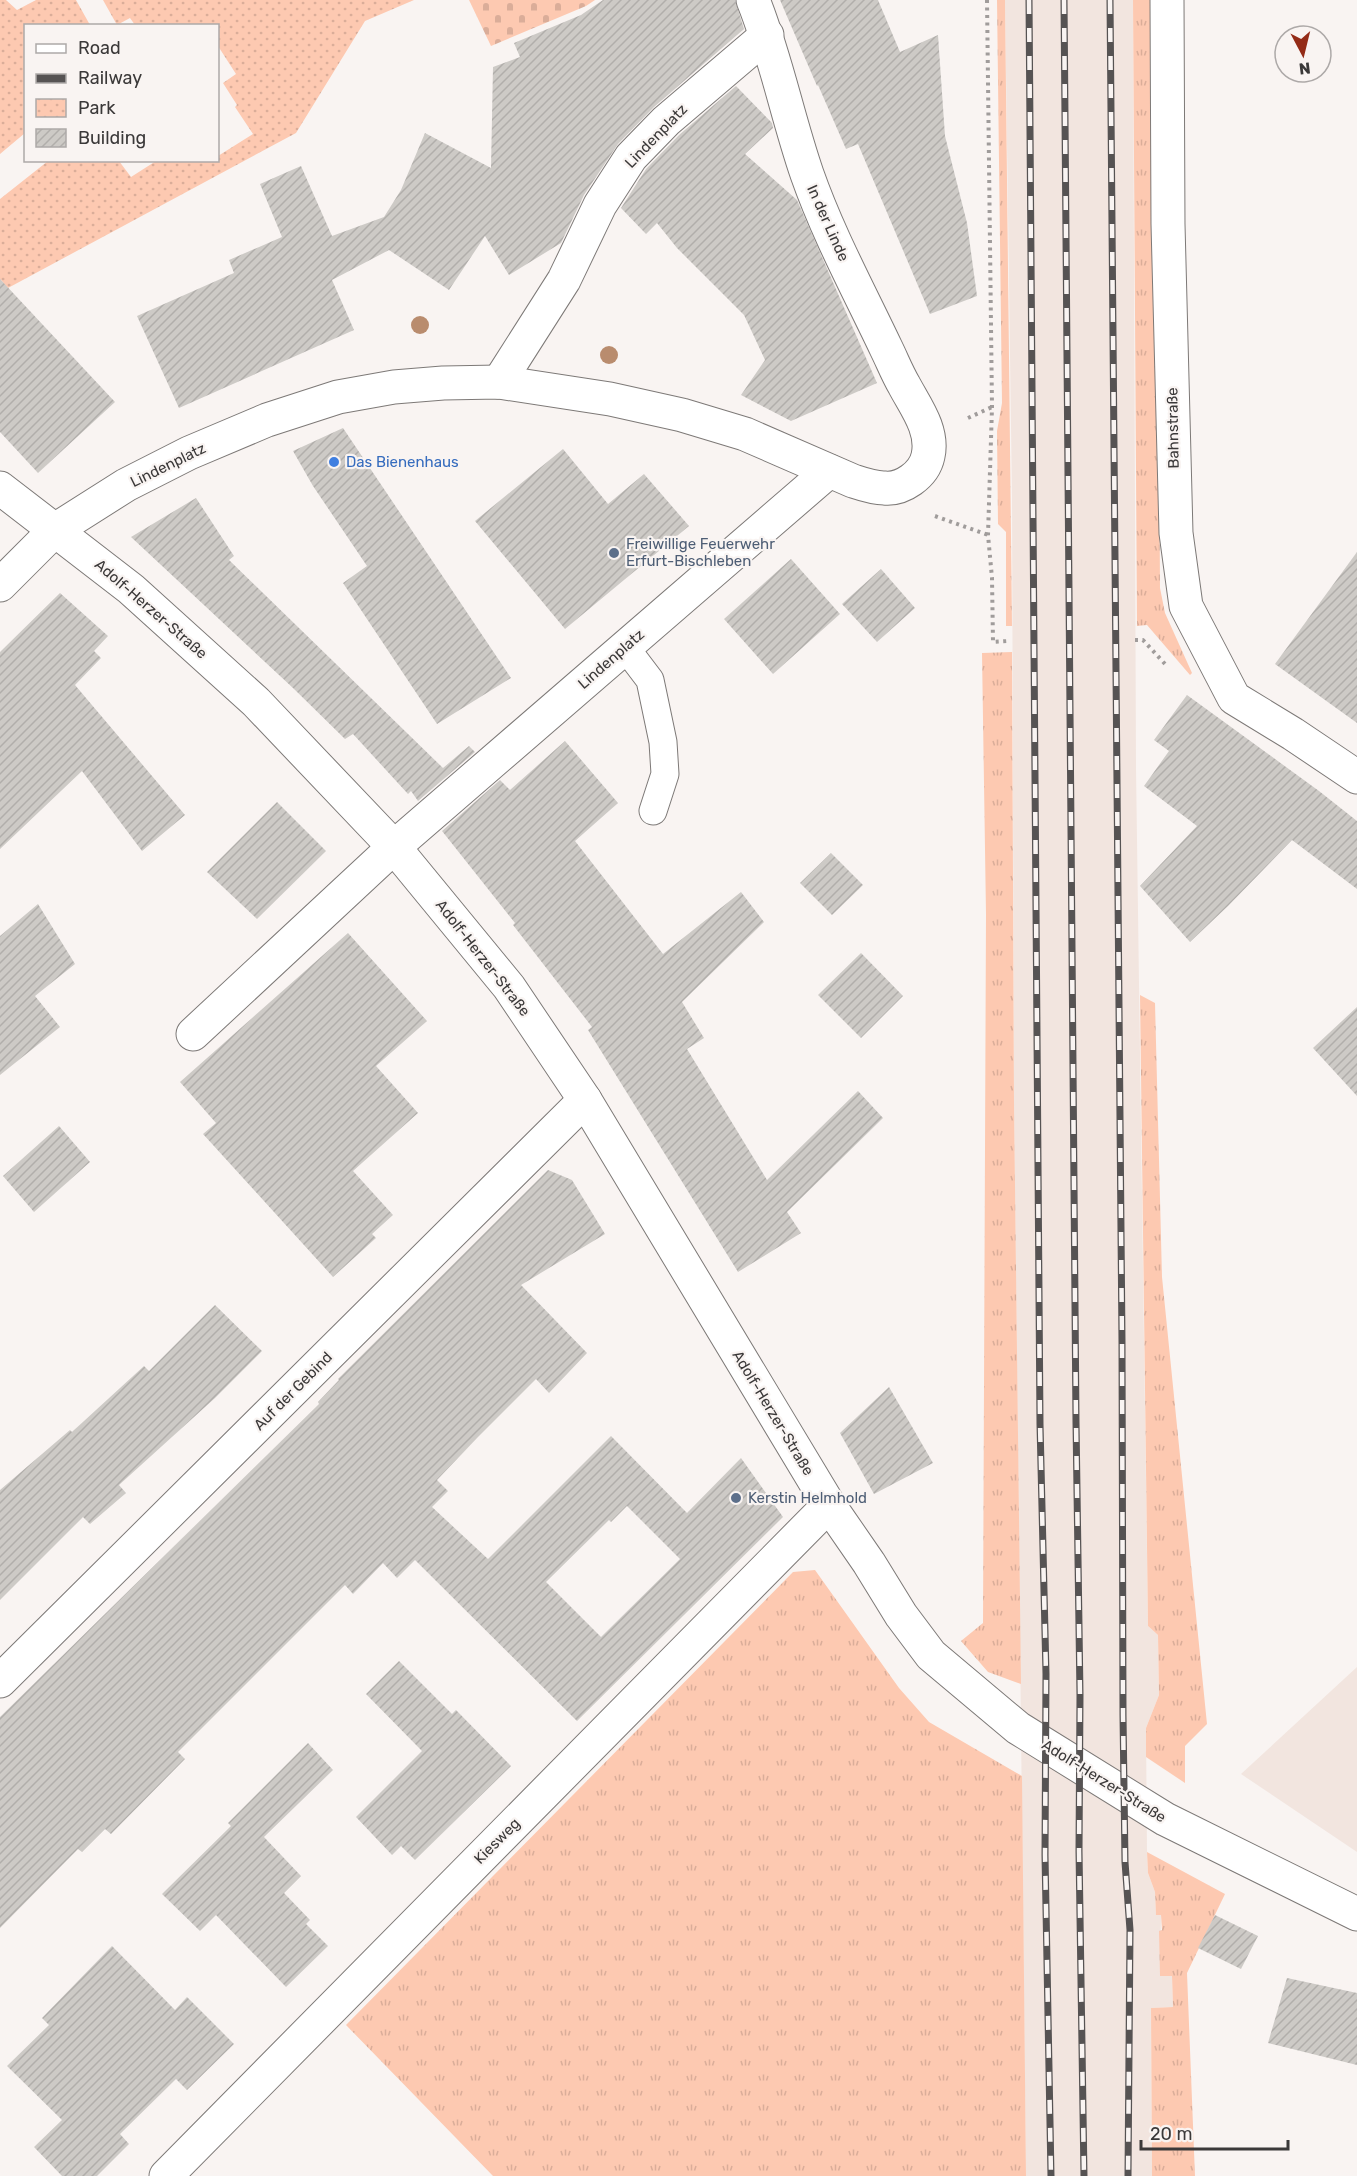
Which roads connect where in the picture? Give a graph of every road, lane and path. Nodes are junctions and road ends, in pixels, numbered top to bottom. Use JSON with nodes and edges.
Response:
{"nodes":[{"id":1,"x":753,"y":0,"type":"edge"},
{"id":2,"x":987,"y":0,"type":"edge"},
{"id":3,"x":1167,"y":0,"type":"edge"},
{"id":4,"x":767,"y":35,"type":"junction"},
{"id":5,"x":499,"y":382,"type":"junction"},
{"id":6,"x":928,"y":435,"type":"joint"},
{"id":7,"x":829,"y":471,"type":"junction"},
{"id":8,"x":0,"y":488,"type":"edge"},
{"id":9,"x":55,"y":530,"type":"junction"},
{"id":10,"x":0,"y":585,"type":"edge"},
{"id":11,"x":1135,"y":640,"type":"dead end"},
{"id":12,"x":1008,"y":641,"type":"dead end"},
{"id":13,"x":625,"y":647,"type":"junction"},
{"id":14,"x":1166,"y":665,"type":"dead end"},
{"id":15,"x":1357,"y":777,"type":"edge"},
{"id":16,"x":653,"y":811,"type":"dead end"},
{"id":17,"x":394,"y":847,"type":"junction"},
{"id":18,"x":193,"y":1034,"type":"dead end"},
{"id":19,"x":585,"y":1100,"type":"junction"},
{"id":20,"x":829,"y":1505,"type":"junction"},
{"id":21,"x":0,"y":1681,"type":"edge"},
{"id":22,"x":1357,"y":1914,"type":"edge"},
{"id":23,"x":166,"y":2176,"type":"edge"}],
"edges":[{"from":1,"to":4,"type":"street","name":"In der Linde"},
{"from":2,"to":12,"type":"path"},
{"from":3,"to":15,"type":"street","name":"Bahnstraße"},
{"from":4,"to":5,"type":"street","name":"Lindenplatz"},
{"from":4,"to":6,"type":"street","name":"In der Linde"},
{"from":5,"to":7,"type":"street","name":"Lindenplatz"},
{"from":5,"to":9,"type":"street","name":"Lindenplatz"},
{"from":6,"to":7,"type":"street","name":"Lindenplatz"},
{"from":7,"to":13,"type":"street","name":"Lindenplatz"},
{"from":8,"to":9,"type":"street","name":"Adolf-Herzer-Straße"},
{"from":9,"to":10,"type":"street","name":"Lindenplatz"},
{"from":9,"to":17,"type":"street","name":"Adolf-Herzer-Straße"},
{"from":11,"to":14,"type":"path"},
{"from":13,"to":16,"type":"lane"},
{"from":13,"to":17,"type":"street","name":"Lindenplatz"},
{"from":17,"to":18,"type":"street"},
{"from":17,"to":19,"type":"street","name":"Adolf-Herzer-Straße"},
{"from":19,"to":20,"type":"street","name":"Adolf-Herzer-Straße"},
{"from":19,"to":21,"type":"street","name":"Auf der Gebind"},
{"from":20,"to":22,"type":"street","name":"Adolf-Herzer-Straße"},
{"from":20,"to":23,"type":"street","name":"Kiesweg"}]}
